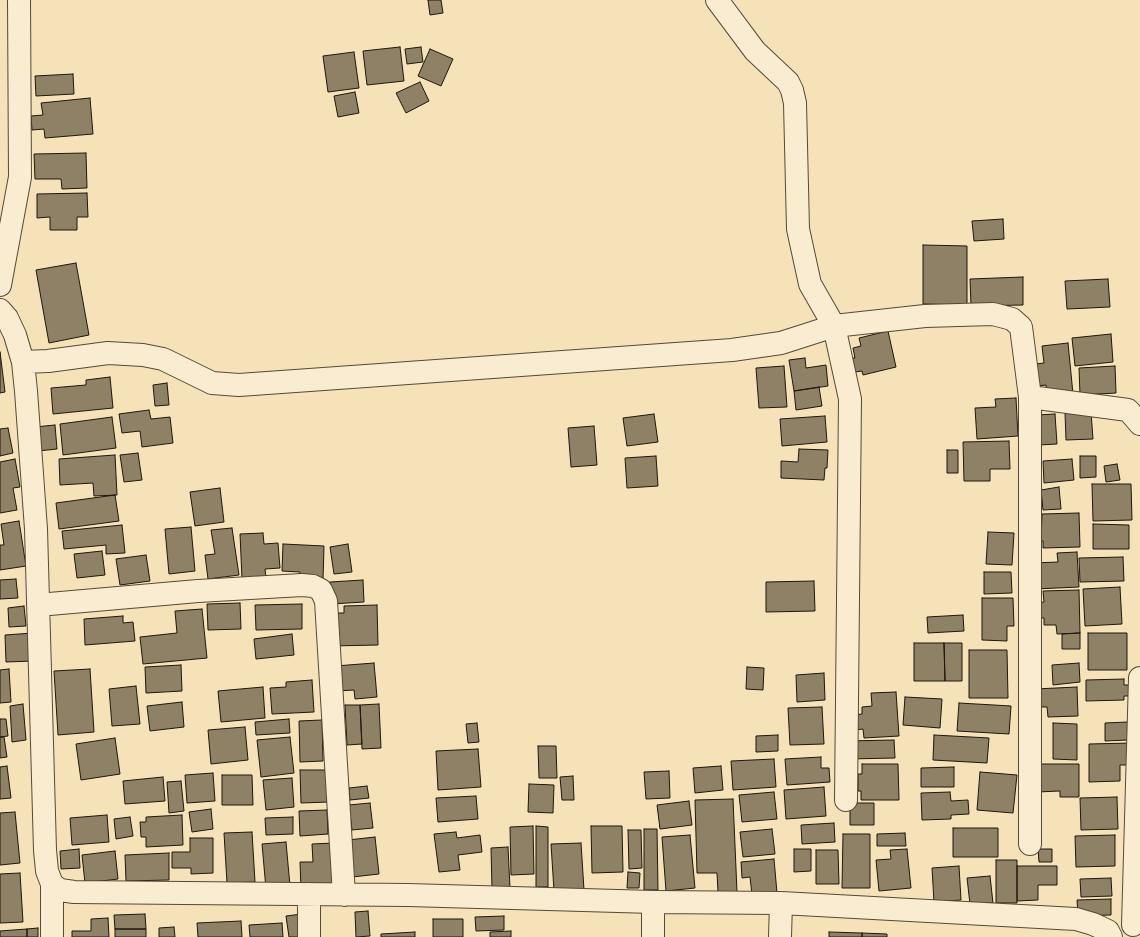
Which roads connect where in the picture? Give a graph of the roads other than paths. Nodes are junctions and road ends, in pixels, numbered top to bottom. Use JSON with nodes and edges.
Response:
{"nodes":[{"id":1,"x":19,"y":0,"type":"edge"},
{"id":2,"x":717,"y":0,"type":"edge"},
{"id":3,"x":0,"y":285,"type":"edge"},
{"id":4,"x":0,"y":310,"type":"edge"},
{"id":5,"x":834,"y":326,"type":"junction"},
{"id":6,"x":23,"y":362,"type":"junction"},
{"id":7,"x":1030,"y":397,"type":"junction"},
{"id":8,"x":1140,"y":424,"type":"edge"},
{"id":9,"x":38,"y":605,"type":"junction"},
{"id":10,"x":1140,"y":678,"type":"edge"},
{"id":11,"x":846,"y":800,"type":"dead end"},
{"id":12,"x":1030,"y":844,"type":"dead end"},
{"id":13,"x":52,"y":884,"type":"junction"},
{"id":14,"x":309,"y":894,"type":"junction"},
{"id":15,"x":344,"y":895,"type":"junction"},
{"id":16,"x":653,"y":902,"type":"junction"},
{"id":17,"x":780,"y":903,"type":"junction"},
{"id":18,"x":1137,"y":925,"type":"edge"},
{"id":19,"x":1109,"y":934,"type":"edge"},
{"id":20,"x":52,"y":937,"type":"edge"},
{"id":21,"x":309,"y":937,"type":"edge"},
{"id":22,"x":653,"y":937,"type":"edge"},
{"id":23,"x":780,"y":937,"type":"edge"}],
"edges":[{"from":1,"to":3,"type":"street"},
{"from":2,"to":5,"type":"street"},
{"from":4,"to":6,"type":"street"},
{"from":5,"to":6,"type":"street"},
{"from":5,"to":7,"type":"street"},
{"from":5,"to":11,"type":"street"},
{"from":6,"to":9,"type":"street"},
{"from":7,"to":8,"type":"street"},
{"from":7,"to":12,"type":"street"},
{"from":9,"to":13,"type":"street"},
{"from":9,"to":15,"type":"street"},
{"from":10,"to":18,"type":"street"},
{"from":13,"to":14,"type":"street"},
{"from":13,"to":20,"type":"street"},
{"from":14,"to":15,"type":"street"},
{"from":14,"to":21,"type":"street"},
{"from":15,"to":16,"type":"street"},
{"from":16,"to":17,"type":"street"},
{"from":16,"to":22,"type":"street"},
{"from":17,"to":19,"type":"street"},
{"from":17,"to":23,"type":"street"},
{"from":18,"to":19,"type":"street"}]}
